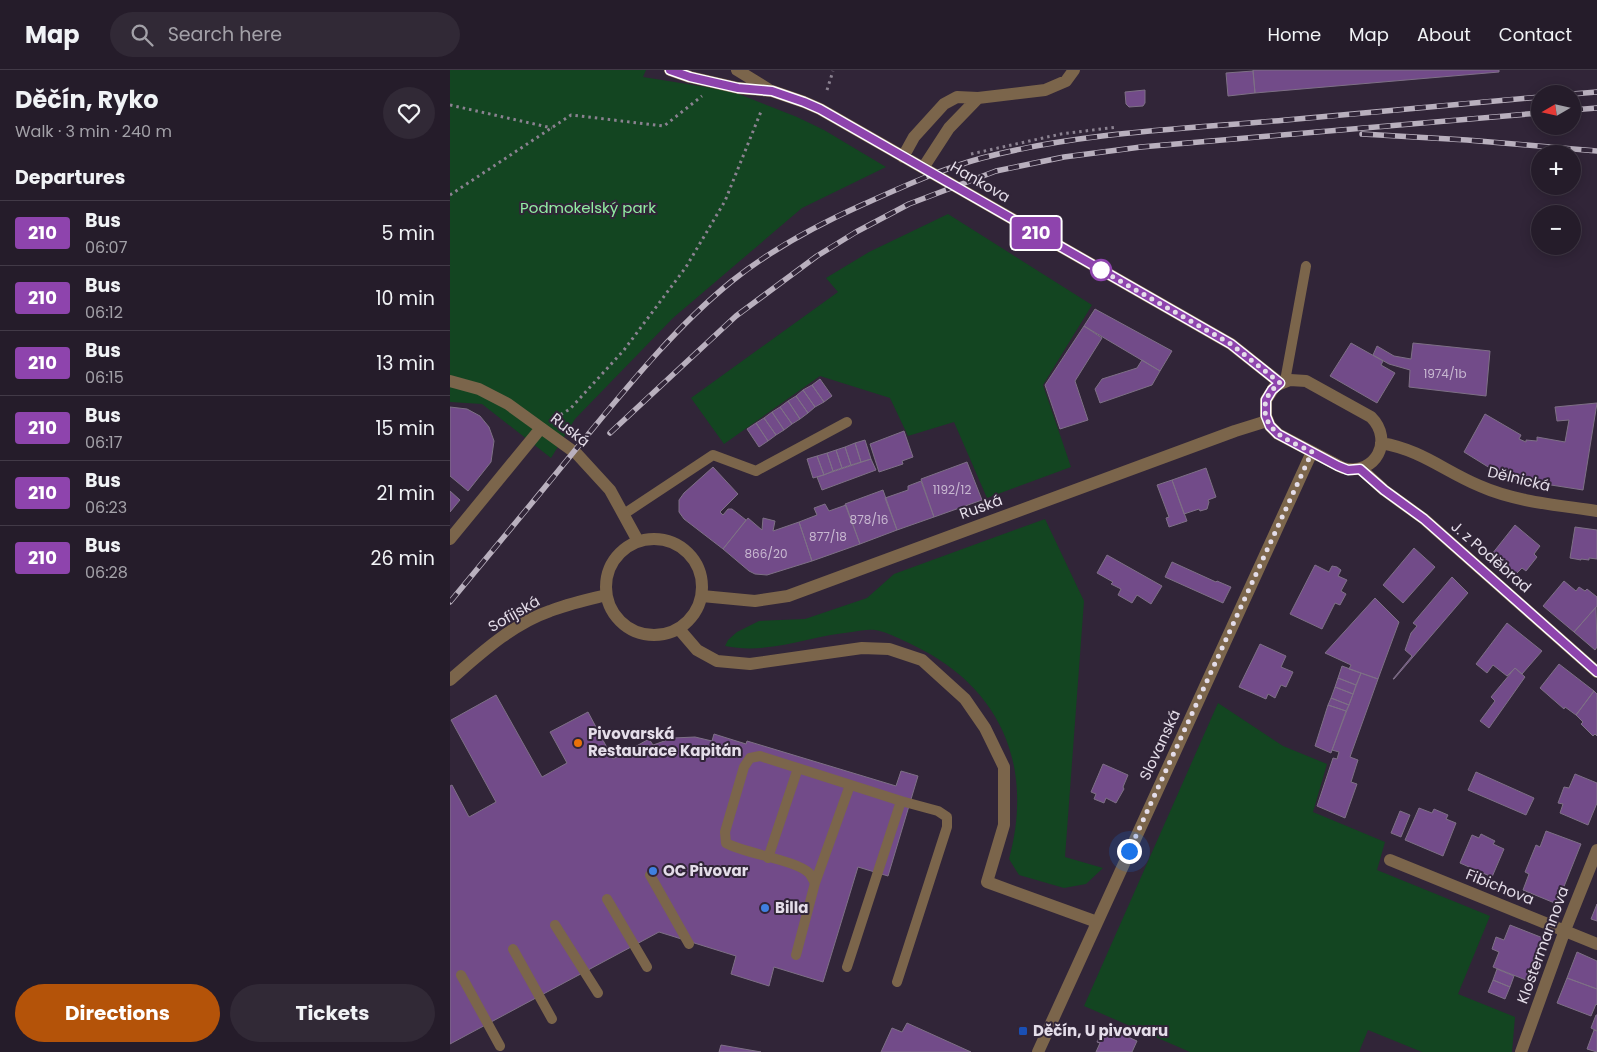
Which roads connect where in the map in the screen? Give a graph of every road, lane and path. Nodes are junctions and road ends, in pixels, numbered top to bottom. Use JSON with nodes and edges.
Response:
{"nodes":[{"id":1,"x":670,"y":70,"type":"edge"},
{"id":2,"x":736,"y":70,"type":"edge"},
{"id":3,"x":1074,"y":70,"type":"edge"},
{"id":4,"x":833,"y":71,"type":"edge"},
{"id":5,"x":827,"y":90,"type":"dead end"},
{"id":6,"x":772,"y":91,"type":"junction"},
{"id":7,"x":704,"y":94,"type":"dead end"},
{"id":8,"x":978,"y":98,"type":"junction"},
{"id":9,"x":450,"y":105,"type":"edge"},
{"id":10,"x":762,"y":109,"type":"dead end"},
{"id":11,"x":1117,"y":127,"type":"dead end"},
{"id":12,"x":552,"y":128,"type":"junction"},
{"id":13,"x":971,"y":154,"type":"dead end"},
{"id":14,"x":903,"y":157,"type":"junction"},
{"id":15,"x":923,"y":168,"type":"junction"},
{"id":16,"x":450,"y":195,"type":"edge"},
{"id":17,"x":1306,"y":266,"type":"dead end"},
{"id":18,"x":450,"y":380,"type":"edge"},
{"id":19,"x":1282,"y":382,"type":"junction"},
{"id":20,"x":1268,"y":421,"type":"junction"},
{"id":21,"x":848,"y":422,"type":"dead end"},
{"id":22,"x":541,"y":428,"type":"junction"},
{"id":23,"x":1382,"y":443,"type":"junction"},
{"id":24,"x":1312,"y":452,"type":"junction"},
{"id":25,"x":1360,"y":469,"type":"junction"},
{"id":26,"x":1597,"y":511,"type":"edge"},
{"id":27,"x":624,"y":514,"type":"junction"},
{"id":28,"x":450,"y":538,"type":"edge"},
{"id":29,"x":638,"y":541,"type":"junction"},
{"id":30,"x":606,"y":595,"type":"junction"},
{"id":31,"x":702,"y":596,"type":"junction"},
{"id":32,"x":679,"y":629,"type":"junction"},
{"id":33,"x":1597,"y":672,"type":"edge"},
{"id":34,"x":450,"y":680,"type":"edge"},
{"id":35,"x":798,"y":768,"type":"junction"},
{"id":36,"x":850,"y":785,"type":"junction"},
{"id":37,"x":901,"y":801,"type":"junction"},
{"id":38,"x":1597,"y":850,"type":"edge"},
{"id":39,"x":768,"y":858,"type":"junction"},
{"id":40,"x":1390,"y":860,"type":"dead end"},
{"id":41,"x":650,"y":875,"type":"dead end"},
{"id":42,"x":815,"y":883,"type":"junction"},
{"id":43,"x":607,"y":899,"type":"dead end"},
{"id":44,"x":1097,"y":922,"type":"junction"},
{"id":45,"x":555,"y":925,"type":"dead end"},
{"id":46,"x":1565,"y":930,"type":"junction"},
{"id":47,"x":689,"y":944,"type":"dead end"},
{"id":48,"x":1597,"y":944,"type":"edge"},
{"id":49,"x":513,"y":949,"type":"dead end"},
{"id":50,"x":796,"y":955,"type":"dead end"},
{"id":51,"x":848,"y":966,"type":"dead end"},
{"id":52,"x":647,"y":967,"type":"dead end"},
{"id":53,"x":461,"y":975,"type":"dead end"},
{"id":54,"x":897,"y":982,"type":"dead end"},
{"id":55,"x":598,"y":993,"type":"dead end"},
{"id":56,"x":552,"y":1018,"type":"dead end"},
{"id":57,"x":500,"y":1046,"type":"dead end"},
{"id":58,"x":1038,"y":1052,"type":"edge"},
{"id":59,"x":1521,"y":1052,"type":"edge"}],
"edges":[{"from":1,"to":6,"type":"street","name":"Hankova"},
{"from":2,"to":6,"type":"street"},
{"from":3,"to":8,"type":"street"},
{"from":4,"to":5,"type":"path"},
{"from":6,"to":14,"type":"street","name":"Hankova"},
{"from":7,"to":12,"type":"path"},
{"from":8,"to":14,"type":"street"},
{"from":8,"to":15,"type":"street"},
{"from":9,"to":12,"type":"path"},
{"from":10,"to":22,"type":"path"},
{"from":11,"to":13,"type":"path"},
{"from":12,"to":16,"type":"path"},
{"from":14,"to":15,"type":"street","name":"Hankova"},
{"from":15,"to":19,"type":"street","name":"Hankova"},
{"from":17,"to":19,"type":"lane"},
{"from":18,"to":22,"type":"street","name":"Ruská"},
{"from":19,"to":20,"type":"street"},
{"from":19,"to":23,"type":"street"},
{"from":20,"to":24,"type":"street"},
{"from":20,"to":31,"type":"street","name":"Ruská"},
{"from":21,"to":27,"type":"lane"},
{"from":22,"to":27,"type":"street","name":"Ruská"},
{"from":22,"to":28,"type":"street"},
{"from":23,"to":25,"type":"street"},
{"from":23,"to":26,"type":"street","name":"Dělnická"},
{"from":24,"to":25,"type":"street"},
{"from":24,"to":44,"type":"street","name":"Slovanská"},
{"from":25,"to":33,"type":"street","name":"J. z Poděbrad"},
{"from":27,"to":29,"type":"street","name":"Ruská"},
{"from":29,"to":30,"type":"street"},
{"from":29,"to":31,"type":"street"},
{"from":30,"to":32,"type":"street"},
{"from":30,"to":34,"type":"street","name":"Sofijská"},
{"from":31,"to":32,"type":"street"},
{"from":32,"to":44,"type":"street"},
{"from":35,"to":36,"type":"lane"},
{"from":35,"to":39,"type":"lane"},
{"from":35,"to":39,"type":"lane"},
{"from":36,"to":37,"type":"lane"},
{"from":36,"to":42,"type":"lane"},
{"from":37,"to":51,"type":"lane"},
{"from":37,"to":54,"type":"lane"},
{"from":38,"to":46,"type":"street","name":"Klostermannova"},
{"from":39,"to":42,"type":"lane"},
{"from":40,"to":46,"type":"street","name":"Fibichova"},
{"from":41,"to":47,"type":"lane"},
{"from":42,"to":50,"type":"lane"},
{"from":43,"to":52,"type":"lane"},
{"from":44,"to":58,"type":"street","name":"Slovanská"},
{"from":45,"to":55,"type":"lane"},
{"from":46,"to":48,"type":"street","name":"Fibichova"},
{"from":46,"to":59,"type":"street","name":"Klostermannova"},
{"from":49,"to":56,"type":"lane"},
{"from":53,"to":57,"type":"lane"}]}
